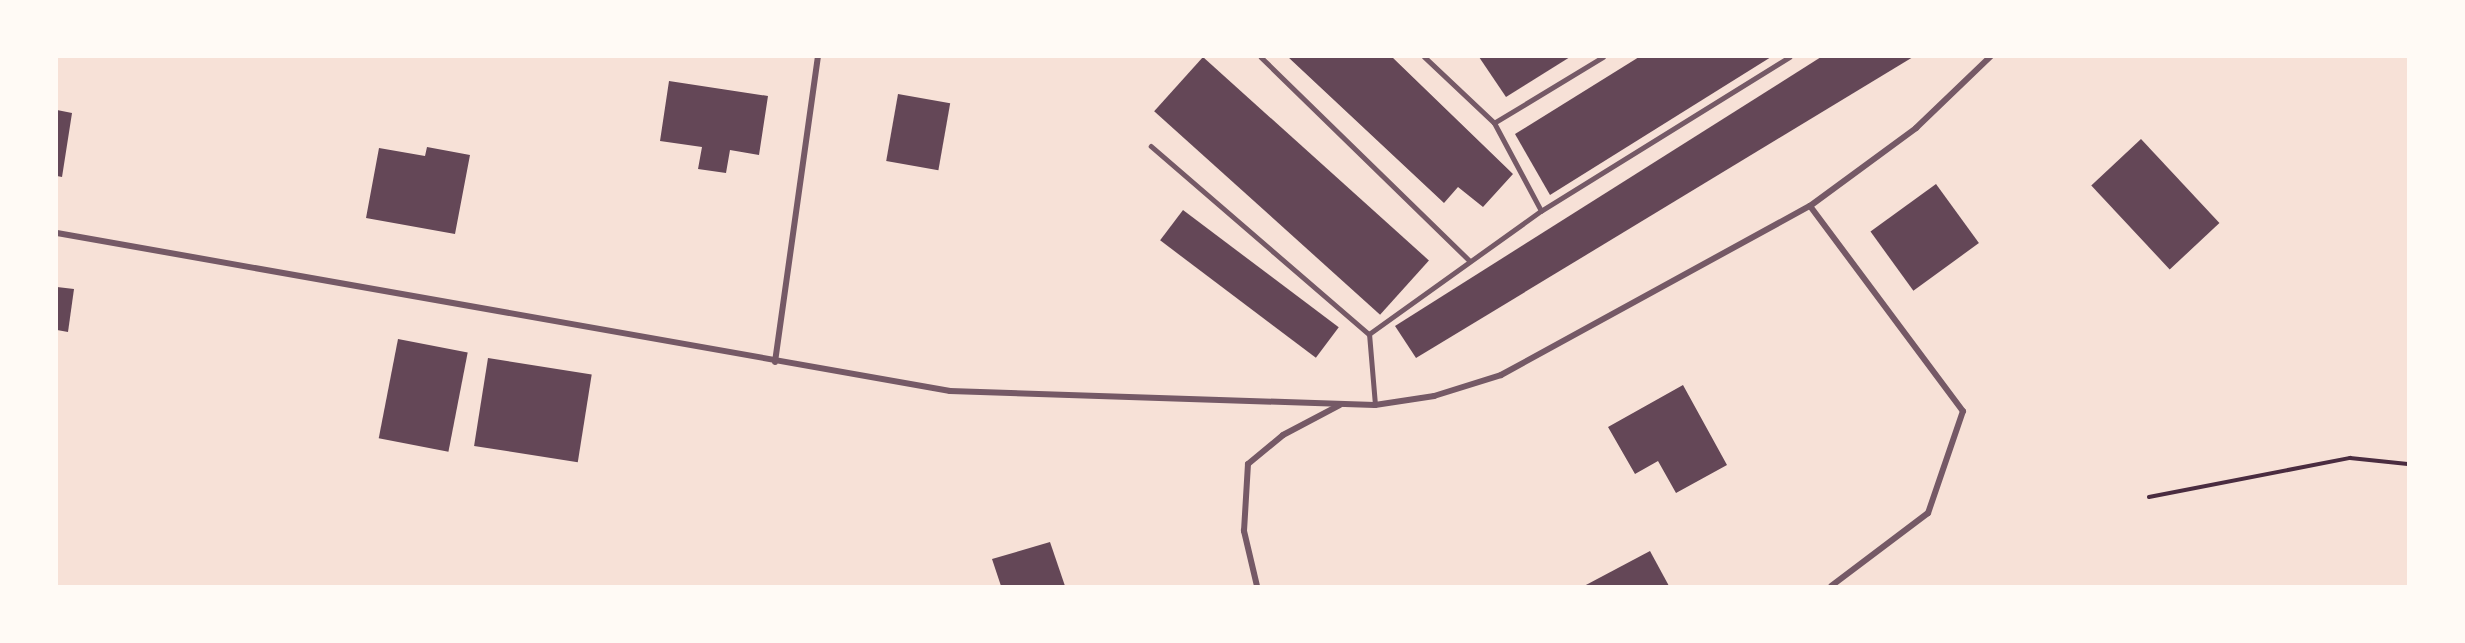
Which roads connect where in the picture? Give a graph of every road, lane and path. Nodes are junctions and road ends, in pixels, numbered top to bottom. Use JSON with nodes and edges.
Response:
{"nodes":[{"id":1,"x":819,"y":57,"type":"edge"},
{"id":2,"x":1261,"y":57,"type":"edge"},
{"id":3,"x":1424,"y":57,"type":"edge"},
{"id":4,"x":1603,"y":57,"type":"edge"},
{"id":5,"x":1789,"y":57,"type":"edge"},
{"id":6,"x":1990,"y":57,"type":"edge"},
{"id":7,"x":1494,"y":123,"type":"junction"},
{"id":8,"x":1151,"y":146,"type":"dead end"},
{"id":9,"x":1810,"y":206,"type":"junction"},
{"id":10,"x":1541,"y":211,"type":"junction"},
{"id":11,"x":57,"y":233,"type":"edge"},
{"id":12,"x":1470,"y":261,"type":"junction"},
{"id":13,"x":1368,"y":334,"type":"junction"},
{"id":14,"x":775,"y":362,"type":"junction"},
{"id":15,"x":1341,"y":405,"type":"junction"},
{"id":16,"x":1375,"y":405,"type":"junction"},
{"id":17,"x":2408,"y":464,"type":"edge"},
{"id":18,"x":2149,"y":497,"type":"dead end"},
{"id":19,"x":1257,"y":586,"type":"edge"},
{"id":20,"x":1831,"y":586,"type":"edge"}],
"edges":[{"from":1,"to":14,"type":"street"},
{"from":2,"to":12,"type":"lane"},
{"from":3,"to":7,"type":"lane"},
{"from":4,"to":7,"type":"lane"},
{"from":5,"to":10,"type":"lane"},
{"from":6,"to":9,"type":"street"},
{"from":7,"to":10,"type":"lane"},
{"from":8,"to":13,"type":"lane"},
{"from":9,"to":16,"type":"street"},
{"from":9,"to":20,"type":"street"},
{"from":10,"to":12,"type":"lane"},
{"from":11,"to":14,"type":"street"},
{"from":12,"to":13,"type":"lane"},
{"from":13,"to":16,"type":"lane"},
{"from":14,"to":15,"type":"street"},
{"from":15,"to":16,"type":"street"},
{"from":15,"to":19,"type":"street"},
{"from":17,"to":18,"type":"path"}]}
